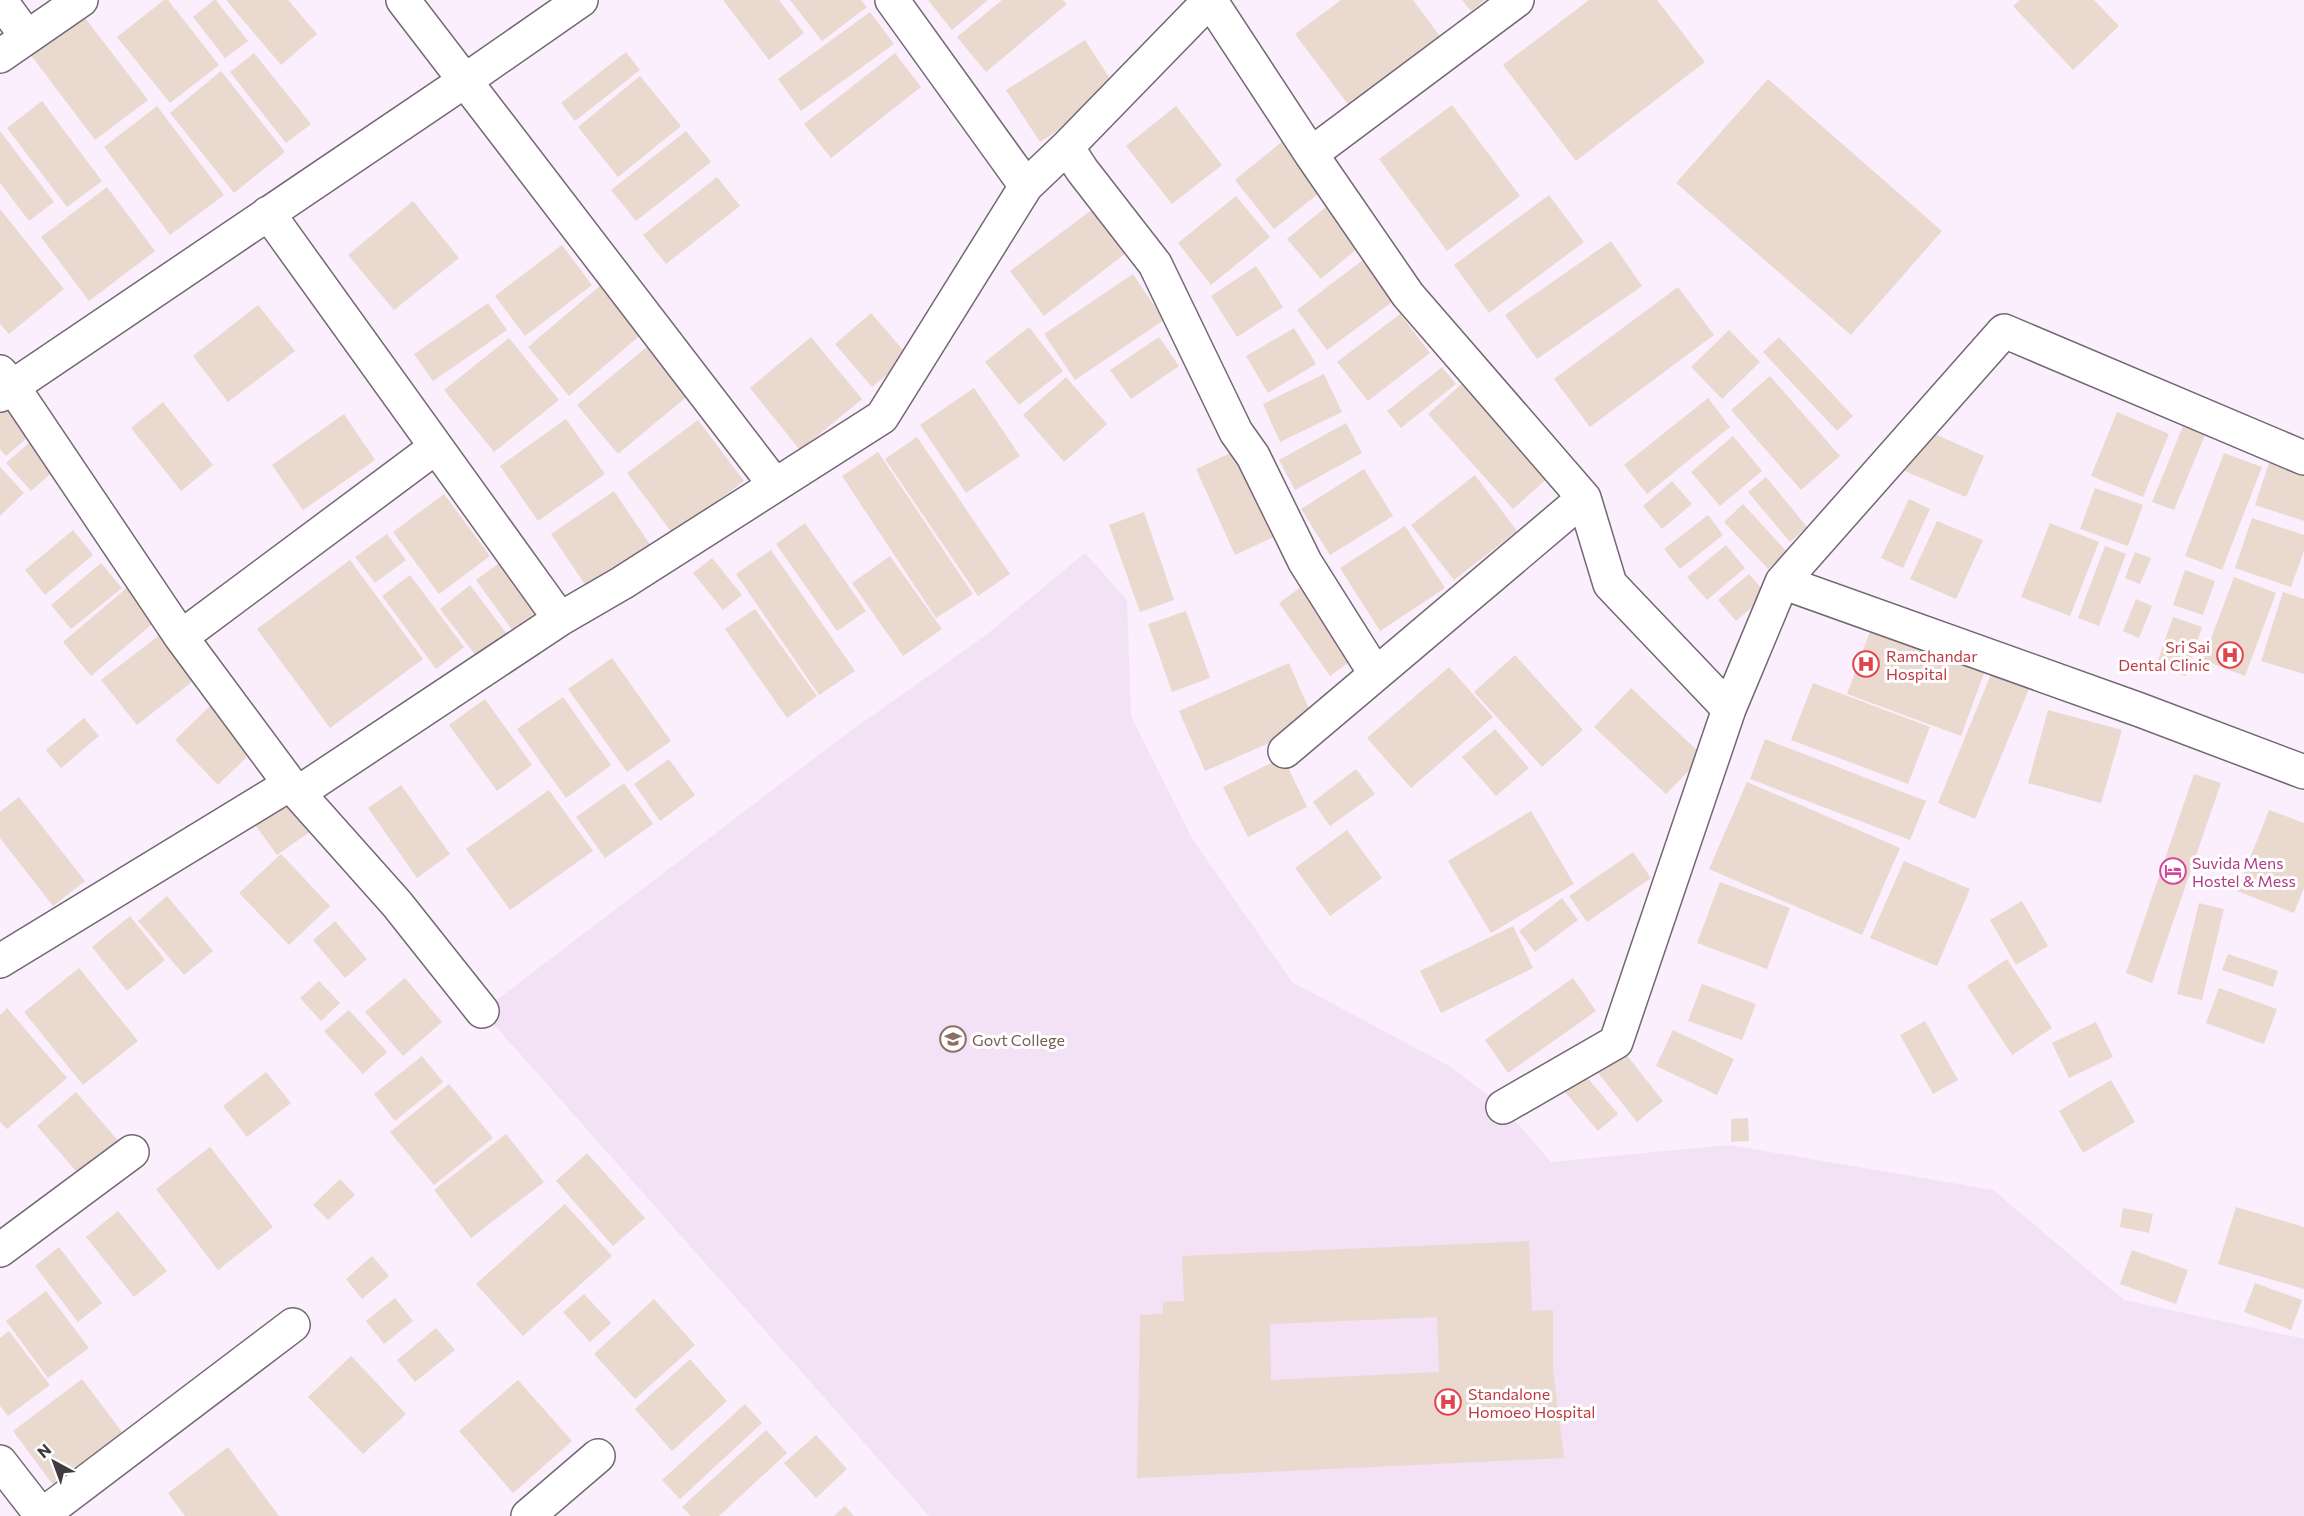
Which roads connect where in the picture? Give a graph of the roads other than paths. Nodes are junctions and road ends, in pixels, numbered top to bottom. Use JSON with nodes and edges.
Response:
{"nodes":[{"id":1,"x":0,"y":0,"type":"edge"},
{"id":2,"x":81,"y":0,"type":"edge"},
{"id":3,"x":403,"y":0,"type":"edge"},
{"id":4,"x":581,"y":0,"type":"edge"},
{"id":5,"x":892,"y":0,"type":"edge"},
{"id":6,"x":1517,"y":0,"type":"edge"},
{"id":7,"x":27,"y":38,"type":"junction"},
{"id":8,"x":0,"y":56,"type":"edge"},
{"id":9,"x":466,"y":80,"type":"junction"},
{"id":10,"x":1067,"y":147,"type":"junction"},
{"id":11,"x":1311,"y":154,"type":"junction"},
{"id":12,"x":1026,"y":186,"type":"junction"},
{"id":13,"x":268,"y":213,"type":"junction"},
{"id":14,"x":4,"y":385,"type":"edge"},
{"id":15,"x":435,"y":447,"type":"junction"},
{"id":16,"x":2304,"y":458,"type":"edge"},
{"id":17,"x":775,"y":485,"type":"junction"},
{"id":18,"x":1584,"y":498,"type":"junction"},
{"id":19,"x":1782,"y":582,"type":"junction"},
{"id":20,"x":560,"y":619,"type":"junction"},
{"id":21,"x":181,"y":637,"type":"junction"},
{"id":22,"x":1375,"y":673,"type":"junction"},
{"id":23,"x":1730,"y":709,"type":"junction"},
{"id":24,"x":1285,"y":751,"type":"dead end"},
{"id":25,"x":2304,"y":772,"type":"edge"},
{"id":26,"x":294,"y":789,"type":"junction"},
{"id":27,"x":0,"y":961,"type":"edge"},
{"id":28,"x":482,"y":1011,"type":"dead end"},
{"id":29,"x":1503,"y":1107,"type":"dead end"},
{"id":30,"x":132,"y":1152,"type":"dead end"},
{"id":31,"x":0,"y":1250,"type":"edge"},
{"id":32,"x":293,"y":1325,"type":"dead end"},
{"id":33,"x":598,"y":1456,"type":"dead end"},
{"id":34,"x":0,"y":1462,"type":"edge"},
{"id":35,"x":41,"y":1516,"type":"edge"},
{"id":36,"x":528,"y":1516,"type":"edge"}],
"edges":[{"from":1,"to":7,"type":"street"},
{"from":2,"to":7,"type":"street"},
{"from":3,"to":9,"type":"street"},
{"from":4,"to":9,"type":"street"},
{"from":5,"to":12,"type":"street"},
{"from":6,"to":11,"type":"street"},
{"from":7,"to":8,"type":"street"},
{"from":9,"to":13,"type":"street"},
{"from":9,"to":17,"type":"street"},
{"from":10,"to":11,"type":"street"},
{"from":10,"to":12,"type":"street"},
{"from":10,"to":22,"type":"street"},
{"from":11,"to":18,"type":"street"},
{"from":12,"to":17,"type":"street"},
{"from":13,"to":14,"type":"street"},
{"from":13,"to":15,"type":"street"},
{"from":14,"to":21,"type":"street"},
{"from":15,"to":20,"type":"street"},
{"from":15,"to":21,"type":"street"},
{"from":16,"to":19,"type":"street"},
{"from":17,"to":20,"type":"street"},
{"from":18,"to":22,"type":"street"},
{"from":18,"to":23,"type":"street"},
{"from":19,"to":23,"type":"street"},
{"from":19,"to":25,"type":"street"},
{"from":20,"to":26,"type":"street"},
{"from":21,"to":26,"type":"street"},
{"from":22,"to":24,"type":"street"},
{"from":23,"to":29,"type":"street"},
{"from":26,"to":27,"type":"street"},
{"from":26,"to":28,"type":"street"},
{"from":30,"to":31,"type":"street"},
{"from":32,"to":35,"type":"street"},
{"from":33,"to":36,"type":"street"},
{"from":34,"to":35,"type":"street"}]}
